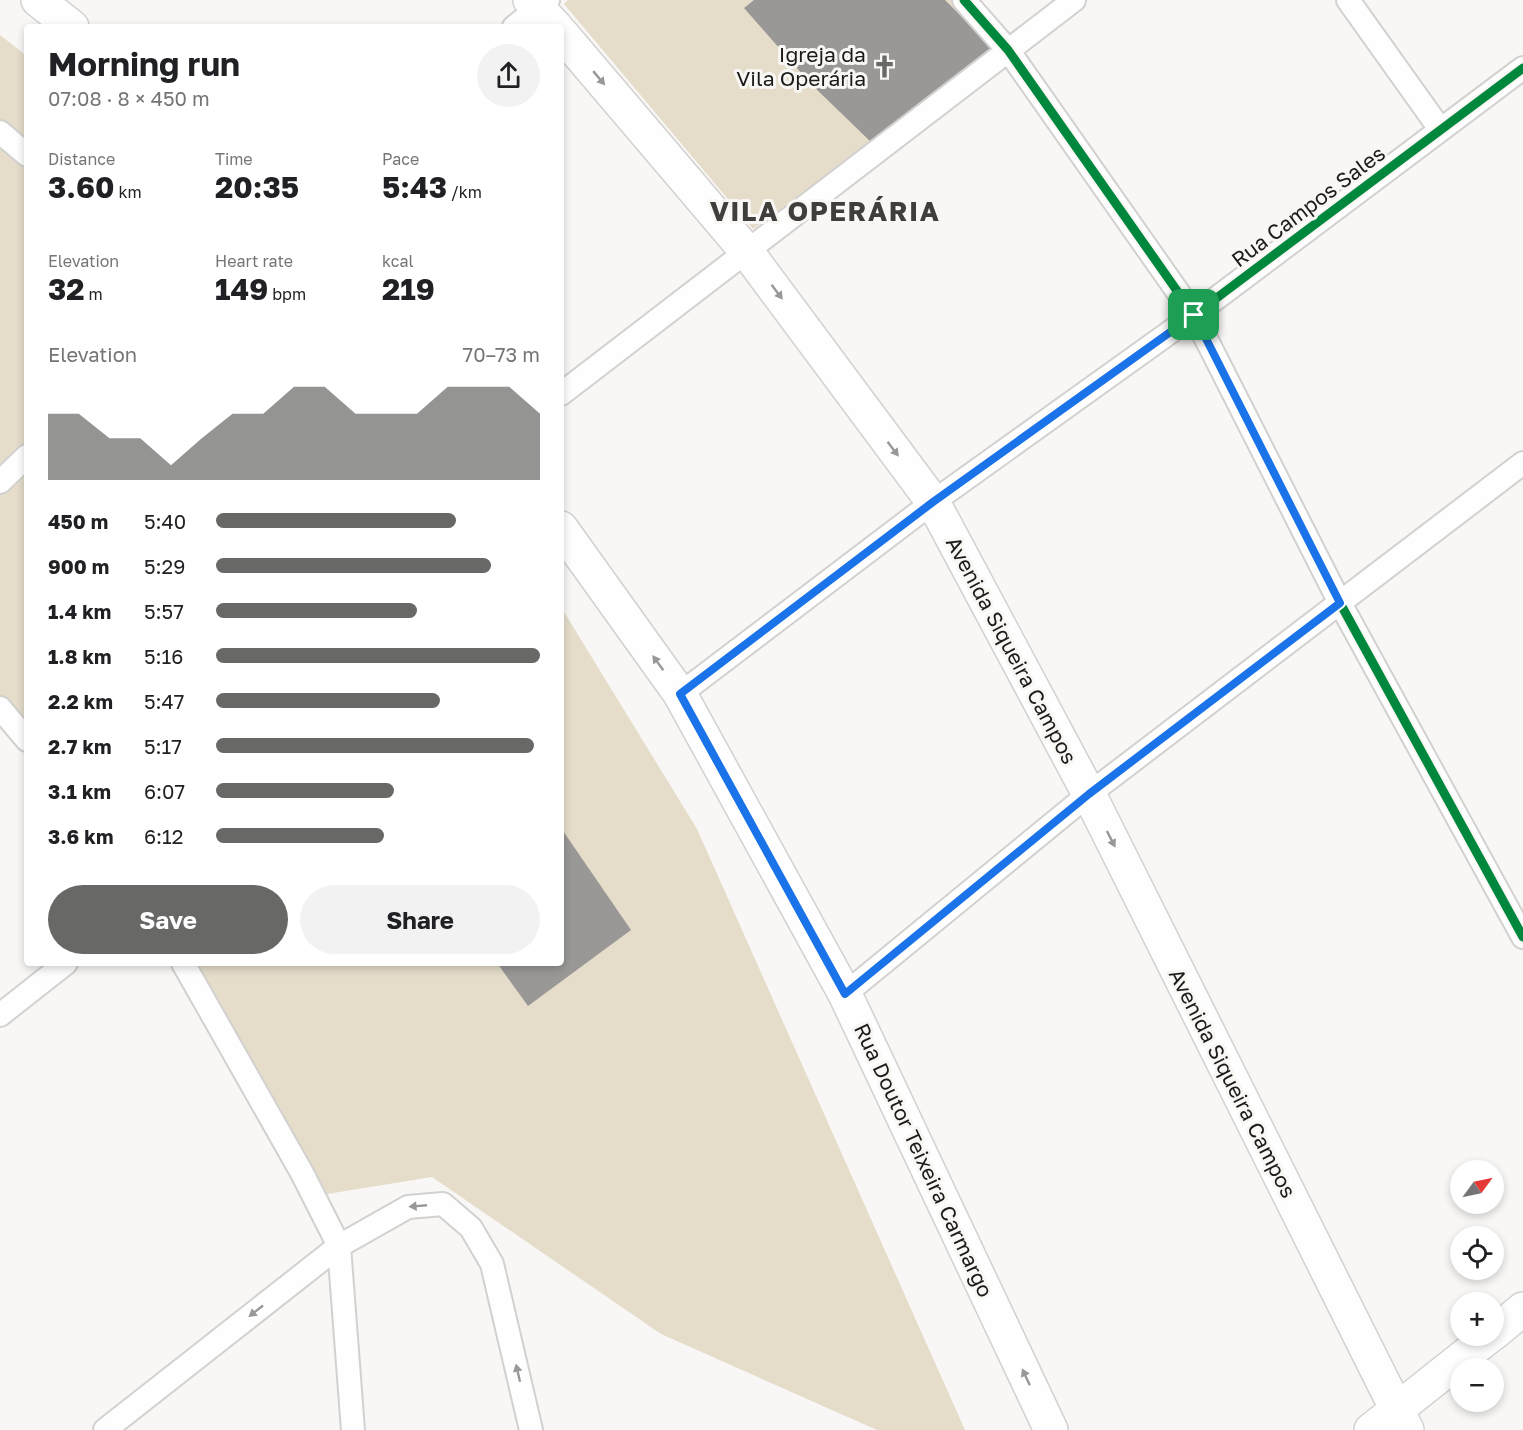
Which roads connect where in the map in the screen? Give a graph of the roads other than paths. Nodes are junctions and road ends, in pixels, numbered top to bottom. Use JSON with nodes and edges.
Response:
{"nodes":[{"id":1,"x":963,"y":0,"type":"edge"},
{"id":2,"x":1074,"y":0,"type":"edge"},
{"id":3,"x":1348,"y":0,"type":"edge"},
{"id":4,"x":47,"y":2,"type":"edge"},
{"id":5,"x":69,"y":24,"type":"edge"},
{"id":6,"x":564,"y":37,"type":"edge"},
{"id":7,"x":1008,"y":50,"type":"junction"},
{"id":8,"x":1523,"y":68,"type":"edge"},
{"id":9,"x":1440,"y":129,"type":"junction"},
{"id":10,"x":0,"y":132,"type":"edge"},
{"id":11,"x":24,"y":152,"type":"edge"},
{"id":12,"x":747,"y":252,"type":"junction"},
{"id":13,"x":1194,"y":315,"type":"junction"},
{"id":14,"x":564,"y":392,"type":"edge"},
{"id":15,"x":24,"y":459,"type":"edge"},
{"id":16,"x":1523,"y":463,"type":"edge"},
{"id":17,"x":0,"y":482,"type":"edge"},
{"id":18,"x":933,"y":502,"type":"junction"},
{"id":19,"x":564,"y":532,"type":"edge"},
{"id":20,"x":1340,"y":603,"type":"junction"},
{"id":21,"x":680,"y":694,"type":"junction"},
{"id":22,"x":0,"y":708,"type":"edge"},
{"id":23,"x":24,"y":736,"type":"edge"},
{"id":24,"x":1089,"y":794,"type":"junction"},
{"id":25,"x":1523,"y":938,"type":"edge"},
{"id":26,"x":62,"y":966,"type":"edge"},
{"id":27,"x":185,"y":966,"type":"edge"},
{"id":28,"x":845,"y":994,"type":"junction"},
{"id":29,"x":0,"y":1016,"type":"edge"},
{"id":30,"x":339,"y":1246,"type":"junction"},
{"id":31,"x":1523,"y":1309,"type":"edge"},
{"id":32,"x":1504,"y":1324,"type":"edge"},
{"id":33,"x":1480,"y":1346,"type":"edge"},
{"id":34,"x":1402,"y":1421,"type":"edge"},
{"id":35,"x":105,"y":1430,"type":"edge"},
{"id":36,"x":353,"y":1430,"type":"edge"},
{"id":37,"x":531,"y":1430,"type":"edge"},
{"id":38,"x":1051,"y":1430,"type":"edge"},
{"id":39,"x":1371,"y":1430,"type":"edge"}],
"edges":[{"from":1,"to":7,"type":"street"},
{"from":2,"to":7,"type":"street"},
{"from":3,"to":9,"type":"street"},
{"from":4,"to":5,"type":"main road"},
{"from":6,"to":12,"type":"main road","name":"Avenida Siqueira Campos","one_way":true},
{"from":7,"to":12,"type":"street"},
{"from":7,"to":13,"type":"street"},
{"from":8,"to":9,"type":"street","name":"Rua Campos Sales"},
{"from":9,"to":13,"type":"street","name":"Rua Campos Sales"},
{"from":10,"to":11,"type":"street"},
{"from":12,"to":14,"type":"street"},
{"from":12,"to":18,"type":"main road","name":"Avenida Siqueira Campos","one_way":true},
{"from":13,"to":18,"type":"street","name":"Rua Campos Sales"},
{"from":13,"to":20,"type":"street"},
{"from":15,"to":17,"type":"street"},
{"from":16,"to":20,"type":"street"},
{"from":18,"to":21,"type":"street","name":"Rua Campos Sales"},
{"from":18,"to":24,"type":"main road","name":"Avenida Siqueira Campos"},
{"from":21,"to":19,"type":"main road","name":"Rua Doutor Teixeira Carmargo","one_way":true},
{"from":20,"to":24,"type":"street"},
{"from":20,"to":25,"type":"street"},
{"from":21,"to":28,"type":"main road","name":"Rua Doutor Teixeira Carmargo"},
{"from":22,"to":23,"type":"street"},
{"from":24,"to":28,"type":"street"},
{"from":24,"to":34,"type":"main road","name":"Avenida Siqueira Campos","one_way":true},
{"from":26,"to":29,"type":"street"},
{"from":27,"to":30,"type":"street"},
{"from":38,"to":28,"type":"main road","name":"Rua Doutor Teixeira Carmargo","one_way":true},
{"from":30,"to":35,"type":"street","one_way":true},
{"from":30,"to":36,"type":"street"},
{"from":37,"to":30,"type":"street","one_way":true},
{"from":31,"to":32,"type":"main road"},
{"from":33,"to":34,"type":"main road"},
{"from":34,"to":39,"type":"main road"}]}
